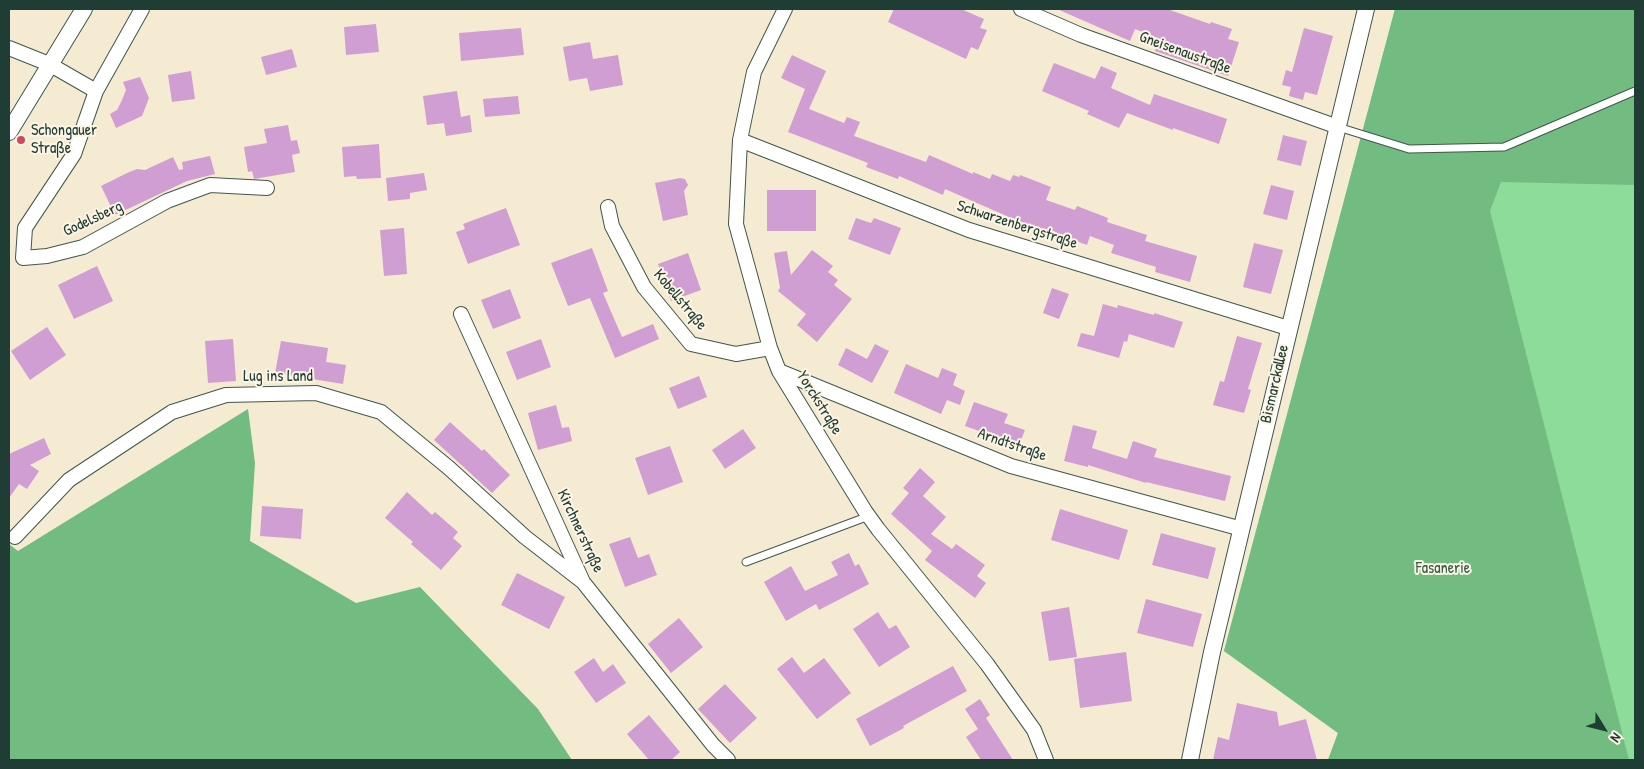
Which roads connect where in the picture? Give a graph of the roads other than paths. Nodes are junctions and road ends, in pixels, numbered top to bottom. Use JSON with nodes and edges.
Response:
{"nodes":[{"id":1,"x":84,"y":9,"type":"edge"},
{"id":2,"x":142,"y":9,"type":"edge"},
{"id":3,"x":785,"y":9,"type":"edge"},
{"id":4,"x":1021,"y":9,"type":"edge"},
{"id":5,"x":1366,"y":9,"type":"edge"},
{"id":6,"x":9,"y":48,"type":"edge"},
{"id":7,"x":48,"y":64,"type":"junction"},
{"id":8,"x":96,"y":91,"type":"junction"},
{"id":9,"x":1635,"y":91,"type":"edge"},
{"id":10,"x":1338,"y":127,"type":"junction"},
{"id":11,"x":9,"y":132,"type":"edge"},
{"id":12,"x":740,"y":140,"type":"junction"},
{"id":13,"x":267,"y":188,"type":"dead end"},
{"id":14,"x":608,"y":207,"type":"dead end"},
{"id":15,"x":461,"y":314,"type":"dead end"},
{"id":16,"x":1288,"y":328,"type":"junction"},
{"id":17,"x":770,"y":348,"type":"junction"},
{"id":18,"x":779,"y":371,"type":"junction"},
{"id":19,"x":869,"y":516,"type":"junction"},
{"id":20,"x":1242,"y":529,"type":"junction"},
{"id":21,"x":15,"y":537,"type":"dead end"},
{"id":22,"x":746,"y":562,"type":"dead end"},
{"id":23,"x":583,"y":582,"type":"junction"},
{"id":24,"x":728,"y":760,"type":"edge"},
{"id":25,"x":1046,"y":760,"type":"edge"},
{"id":26,"x":1190,"y":760,"type":"edge"}],
"edges":[{"from":1,"to":7,"type":"street"},
{"from":2,"to":8,"type":"street","name":"Godelsberg"},
{"from":3,"to":12,"type":"street","name":"Yorckstraße"},
{"from":4,"to":10,"type":"street","name":"Gneisenaustraße"},
{"from":5,"to":10,"type":"street","name":"Bismarckallee"},
{"from":6,"to":7,"type":"street"},
{"from":7,"to":8,"type":"street"},
{"from":7,"to":11,"type":"street"},
{"from":8,"to":13,"type":"street","name":"Godelsberg"},
{"from":9,"to":10,"type":"lane"},
{"from":10,"to":16,"type":"street","name":"Bismarckallee"},
{"from":12,"to":16,"type":"street","name":"Schwarzenbergstraße"},
{"from":12,"to":17,"type":"street","name":"Yorckstraße"},
{"from":14,"to":17,"type":"street","name":"Kobellstraße"},
{"from":15,"to":23,"type":"street","name":"Kirchnerstraße"},
{"from":16,"to":20,"type":"street","name":"Bismarckallee"},
{"from":17,"to":18,"type":"street","name":"Yorckstraße"},
{"from":18,"to":19,"type":"street","name":"Yorckstraße"},
{"from":18,"to":20,"type":"street","name":"Arndtstraße"},
{"from":19,"to":22,"type":"lane"},
{"from":19,"to":25,"type":"street","name":"Yorckstraße"},
{"from":20,"to":26,"type":"street","name":"Bismarckallee"},
{"from":21,"to":23,"type":"street","name":"Lug ins Land"},
{"from":23,"to":24,"type":"street","name":"Kirchnerstraße"}]}
